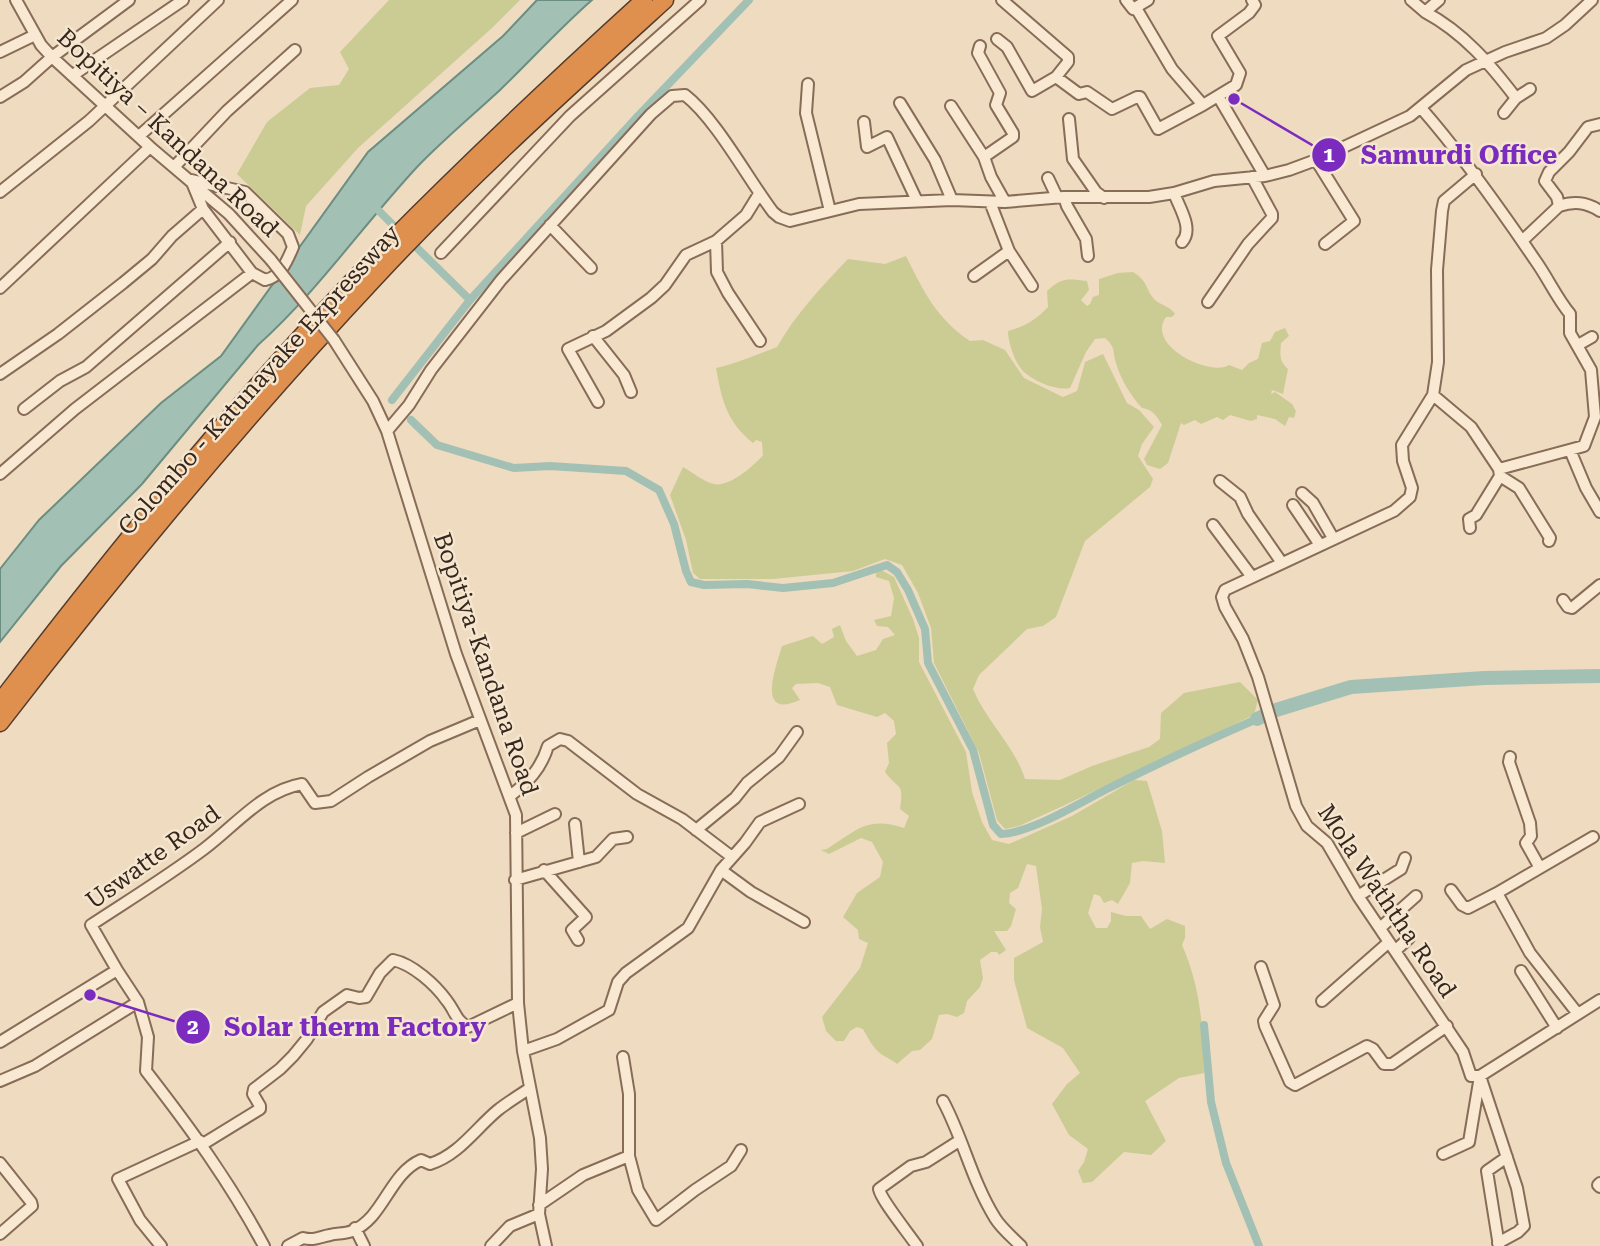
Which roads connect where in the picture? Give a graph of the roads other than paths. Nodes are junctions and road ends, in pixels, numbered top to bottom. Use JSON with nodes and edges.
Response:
{"nodes":[{"id":1,"x":30,"y":0,"type":"edge"},
{"id":2,"x":129,"y":0,"type":"edge"},
{"id":3,"x":183,"y":0,"type":"edge"},
{"id":4,"x":218,"y":0,"type":"edge"},
{"id":5,"x":292,"y":0,"type":"edge"},
{"id":6,"x":643,"y":0,"type":"edge"},
{"id":7,"x":665,"y":0,"type":"edge"},
{"id":8,"x":700,"y":0,"type":"edge"},
{"id":9,"x":1002,"y":0,"type":"edge"},
{"id":10,"x":1126,"y":0,"type":"edge"},
{"id":11,"x":1148,"y":0,"type":"edge"},
{"id":12,"x":1252,"y":0,"type":"edge"},
{"id":13,"x":1411,"y":0,"type":"edge"},
{"id":14,"x":1439,"y":0,"type":"edge"},
{"id":15,"x":1592,"y":0,"type":"edge"},
{"id":16,"x":18,"y":3,"type":"edge"},
{"id":17,"x":1136,"y":8,"type":"junction"},
{"id":18,"x":1425,"y":12,"type":"junction"},
{"id":19,"x":35,"y":35,"type":"junction"},
{"id":20,"x":997,"y":39,"type":"dead end"},
{"id":21,"x":980,"y":46,"type":"dead end"},
{"id":22,"x":295,"y":50,"type":"dead end"},
{"id":23,"x":0,"y":52,"type":"edge"},
{"id":24,"x":52,"y":57,"type":"junction"},
{"id":25,"x":1487,"y":60,"type":"junction"},
{"id":26,"x":73,"y":75,"type":"junction"},
{"id":27,"x":1056,"y":77,"type":"junction"},
{"id":28,"x":808,"y":84,"type":"dead end"},
{"id":29,"x":1530,"y":89,"type":"dead end"},
{"id":30,"x":1218,"y":96,"type":"junction"},
{"id":31,"x":0,"y":97,"type":"edge"},
{"id":32,"x":1516,"y":99,"type":"junction"},
{"id":33,"x":900,"y":103,"type":"dead end"},
{"id":34,"x":104,"y":105,"type":"junction"},
{"id":35,"x":1203,"y":105,"type":"junction"},
{"id":36,"x":951,"y":106,"type":"dead end"},
{"id":37,"x":1421,"y":108,"type":"junction"},
{"id":38,"x":1504,"y":113,"type":"dead end"},
{"id":39,"x":1069,"y":119,"type":"dead end"},
{"id":40,"x":864,"y":122,"type":"dead end"},
{"id":41,"x":1600,"y":124,"type":"edge"},
{"id":42,"x":139,"y":136,"type":"junction"},
{"id":43,"x":150,"y":147,"type":"junction"},
{"id":44,"x":984,"y":158,"type":"junction"},
{"id":45,"x":1316,"y":160,"type":"junction"},
{"id":46,"x":175,"y":166,"type":"junction"},
{"id":47,"x":1476,"y":174,"type":"junction"},
{"id":48,"x":1265,"y":176,"type":"junction"},
{"id":49,"x":1252,"y":177,"type":"junction"},
{"id":50,"x":1048,"y":178,"type":"dead end"},
{"id":51,"x":191,"y":180,"type":"junction"},
{"id":52,"x":0,"y":192,"type":"edge"},
{"id":53,"x":1174,"y":192,"type":"junction"},
{"id":54,"x":759,"y":194,"type":"junction"},
{"id":55,"x":1061,"y":197,"type":"junction"},
{"id":56,"x":1104,"y":198,"type":"junction"},
{"id":57,"x":951,"y":200,"type":"junction"},
{"id":58,"x":917,"y":201,"type":"junction"},
{"id":59,"x":990,"y":202,"type":"junction"},
{"id":60,"x":1005,"y":202,"type":"junction"},
{"id":61,"x":1559,"y":206,"type":"junction"},
{"id":62,"x":204,"y":209,"type":"junction"},
{"id":63,"x":830,"y":211,"type":"junction"},
{"id":64,"x":1600,"y":211,"type":"edge"},
{"id":65,"x":550,"y":225,"type":"junction"},
{"id":66,"x":406,"y":237,"type":"junction"},
{"id":67,"x":716,"y":241,"type":"junction"},
{"id":68,"x":1522,"y":241,"type":"junction"},
{"id":69,"x":230,"y":242,"type":"junction"},
{"id":70,"x":1182,"y":242,"type":"dead end"},
{"id":71,"x":1325,"y":244,"type":"dead end"},
{"id":72,"x":1009,"y":251,"type":"junction"},
{"id":73,"x":441,"y":253,"type":"dead end"},
{"id":74,"x":1088,"y":256,"type":"dead end"},
{"id":75,"x":271,"y":260,"type":"joint"},
{"id":76,"x":591,"y":268,"type":"dead end"},
{"id":77,"x":252,"y":273,"type":"junction"},
{"id":78,"x":974,"y":276,"type":"dead end"},
{"id":79,"x":1032,"y":286,"type":"dead end"},
{"id":80,"x":0,"y":288,"type":"edge"},
{"id":81,"x":1208,"y":302,"type":"dead end"},
{"id":82,"x":593,"y":335,"type":"junction"},
{"id":83,"x":1592,"y":337,"type":"dead end"},
{"id":84,"x":760,"y":341,"type":"dead end"},
{"id":85,"x":1578,"y":345,"type":"junction"},
{"id":86,"x":0,"y":374,"type":"edge"},
{"id":87,"x":631,"y":392,"type":"dead end"},
{"id":88,"x":1433,"y":395,"type":"junction"},
{"id":89,"x":598,"y":402,"type":"dead end"},
{"id":90,"x":24,"y":409,"type":"dead end"},
{"id":91,"x":387,"y":431,"type":"junction"},
{"id":92,"x":1570,"y":450,"type":"junction"},
{"id":93,"x":1500,"y":472,"type":"junction"},
{"id":94,"x":0,"y":474,"type":"edge"},
{"id":95,"x":1220,"y":481,"type":"dead end"},
{"id":96,"x":1302,"y":493,"type":"dead end"},
{"id":97,"x":1293,"y":505,"type":"dead end"},
{"id":98,"x":1600,"y":512,"type":"edge"},
{"id":99,"x":1213,"y":525,"type":"dead end"},
{"id":100,"x":1470,"y":528,"type":"dead end"},
{"id":101,"x":1334,"y":538,"type":"junction"},
{"id":102,"x":1549,"y":541,"type":"dead end"},
{"id":103,"x":1320,"y":545,"type":"junction"},
{"id":104,"x":1282,"y":563,"type":"junction"},
{"id":105,"x":1252,"y":578,"type":"junction"},
{"id":106,"x":1600,"y":586,"type":"edge"},
{"id":107,"x":1563,"y":600,"type":"dead end"},
{"id":108,"x":0,"y":702,"type":"edge"},
{"id":109,"x":480,"y":720,"type":"junction"},
{"id":110,"x":0,"y":723,"type":"edge"},
{"id":111,"x":797,"y":732,"type":"dead end"},
{"id":112,"x":1510,"y":757,"type":"dead end"},
{"id":113,"x":510,"y":796,"type":"junction"},
{"id":114,"x":799,"y":804,"type":"dead end"},
{"id":115,"x":555,"y":814,"type":"dead end"},
{"id":116,"x":575,"y":824,"type":"dead end"},
{"id":117,"x":696,"y":830,"type":"junction"},
{"id":118,"x":516,"y":833,"type":"junction"},
{"id":119,"x":627,"y":837,"type":"dead end"},
{"id":120,"x":1593,"y":837,"type":"dead end"},
{"id":121,"x":732,"y":857,"type":"junction"},
{"id":122,"x":1405,"y":858,"type":"dead end"},
{"id":123,"x":579,"y":862,"type":"junction"},
{"id":124,"x":1540,"y":868,"type":"junction"},
{"id":125,"x":544,"y":870,"type":"junction"},
{"id":126,"x":721,"y":870,"type":"junction"},
{"id":127,"x":515,"y":880,"type":"junction"},
{"id":128,"x":1451,"y":890,"type":"dead end"},
{"id":129,"x":1497,"y":893,"type":"junction"},
{"id":130,"x":1358,"y":896,"type":"junction"},
{"id":131,"x":1416,"y":896,"type":"dead end"},
{"id":132,"x":804,"y":922,"type":"dead end"},
{"id":133,"x":1380,"y":928,"type":"junction"},
{"id":134,"x":1409,"y":938,"type":"dead end"},
{"id":135,"x":578,"y":940,"type":"dead end"},
{"id":136,"x":1392,"y":946,"type":"junction"},
{"id":137,"x":1261,"y":967,"type":"dead end"},
{"id":138,"x":117,"y":970,"type":"junction"},
{"id":139,"x":1521,"y":971,"type":"dead end"},
{"id":140,"x":1600,"y":1000,"type":"edge"},
{"id":141,"x":1322,"y":1001,"type":"dead end"},
{"id":142,"x":138,"y":1002,"type":"junction"},
{"id":143,"x":518,"y":1003,"type":"junction"},
{"id":144,"x":1578,"y":1014,"type":"junction"},
{"id":145,"x":1447,"y":1026,"type":"junction"},
{"id":146,"x":1557,"y":1028,"type":"junction"},
{"id":147,"x":0,"y":1042,"type":"edge"},
{"id":148,"x":523,"y":1051,"type":"junction"},
{"id":149,"x":623,"y":1057,"type":"dead end"},
{"id":150,"x":1479,"y":1076,"type":"junction"},
{"id":151,"x":0,"y":1081,"type":"edge"},
{"id":152,"x":530,"y":1088,"type":"junction"},
{"id":153,"x":943,"y":1101,"type":"dead end"},
{"id":154,"x":959,"y":1141,"type":"junction"},
{"id":155,"x":202,"y":1143,"type":"junction"},
{"id":156,"x":741,"y":1150,"type":"dead end"},
{"id":157,"x":1443,"y":1154,"type":"dead end"},
{"id":158,"x":629,"y":1156,"type":"junction"},
{"id":159,"x":1507,"y":1157,"type":"junction"},
{"id":160,"x":0,"y":1163,"type":"edge"},
{"id":161,"x":539,"y":1209,"type":"junction"},
{"id":162,"x":355,"y":1228,"type":"junction"},
{"id":163,"x":0,"y":1234,"type":"edge"},
{"id":164,"x":1498,"y":1244,"type":"edge"},
{"id":165,"x":160,"y":1246,"type":"edge"},
{"id":166,"x":264,"y":1246,"type":"edge"},
{"id":167,"x":288,"y":1246,"type":"edge"},
{"id":168,"x":364,"y":1246,"type":"edge"},
{"id":169,"x":491,"y":1246,"type":"edge"},
{"id":170,"x":546,"y":1246,"type":"edge"},
{"id":171,"x":917,"y":1246,"type":"edge"},
{"id":172,"x":1021,"y":1246,"type":"edge"}],
"edges":[{"from":1,"to":16,"type":"street"},
{"from":2,"to":24,"type":"street"},
{"from":3,"to":26,"type":"street"},
{"from":4,"to":34,"type":"street"},
{"from":5,"to":42,"type":"street"},
{"from":6,"to":66,"type":"highway","name":"Colombo - Katunayake Expressway"},
{"from":7,"to":66,"type":"highway","name":"Colombo - Katunayake Expressway"},
{"from":8,"to":73,"type":"street"},
{"from":9,"to":27,"type":"street"},
{"from":10,"to":17,"type":"street"},
{"from":11,"to":17,"type":"street"},
{"from":12,"to":30,"type":"street"},
{"from":13,"to":18,"type":"street"},
{"from":14,"to":18,"type":"street"},
{"from":15,"to":25,"type":"street"},
{"from":16,"to":19,"type":"street","name":"Bopitiya – Kandana Road"},
{"from":17,"to":35,"type":"street"},
{"from":18,"to":25,"type":"street"},
{"from":19,"to":23,"type":"street"},
{"from":19,"to":24,"type":"street","name":"Bopitiya – Kandana Road"},
{"from":20,"to":27,"type":"street"},
{"from":21,"to":44,"type":"street"},
{"from":22,"to":46,"type":"street"},
{"from":24,"to":26,"type":"street","name":"Bopitiya – Kandana Road"},
{"from":24,"to":31,"type":"street"},
{"from":25,"to":32,"type":"street"},
{"from":25,"to":37,"type":"street"},
{"from":26,"to":34,"type":"street","name":"Bopitiya – Kandana Road"},
{"from":27,"to":35,"type":"street"},
{"from":28,"to":63,"type":"street"},
{"from":29,"to":32,"type":"street"},
{"from":30,"to":35,"type":"street"},
{"from":30,"to":48,"type":"street"},
{"from":32,"to":38,"type":"street"},
{"from":33,"to":57,"type":"street"},
{"from":34,"to":42,"type":"street","name":"Bopitiya – Kandana Road"},
{"from":34,"to":52,"type":"street"},
{"from":36,"to":44,"type":"street"},
{"from":37,"to":45,"type":"street"},
{"from":37,"to":47,"type":"street"},
{"from":39,"to":56,"type":"street"},
{"from":40,"to":58,"type":"street"},
{"from":41,"to":61,"type":"street"},
{"from":42,"to":43,"type":"street","name":"Bopitiya – Kandana Road"},
{"from":43,"to":46,"type":"street","name":"Bopitiya – Kandana Road"},
{"from":43,"to":80,"type":"street"},
{"from":44,"to":60,"type":"street"},
{"from":45,"to":48,"type":"street"},
{"from":45,"to":71,"type":"street"},
{"from":46,"to":51,"type":"street","name":"Bopitiya – Kandana Road"},
{"from":47,"to":68,"type":"street"},
{"from":47,"to":88,"type":"street"},
{"from":48,"to":49,"type":"street"},
{"from":49,"to":53,"type":"street"},
{"from":49,"to":81,"type":"street"},
{"from":50,"to":55,"type":"street"},
{"from":51,"to":62,"type":"street"},
{"from":51,"to":75,"type":"street","name":"Bopitiya – Kandana Road"},
{"from":51,"to":77,"type":"street"},
{"from":53,"to":56,"type":"street"},
{"from":53,"to":70,"type":"street"},
{"from":54,"to":63,"type":"street"},
{"from":54,"to":65,"type":"street"},
{"from":54,"to":67,"type":"street"},
{"from":55,"to":56,"type":"street"},
{"from":55,"to":60,"type":"street"},
{"from":55,"to":74,"type":"street"},
{"from":57,"to":58,"type":"street"},
{"from":57,"to":59,"type":"street"},
{"from":58,"to":63,"type":"street"},
{"from":59,"to":60,"type":"street"},
{"from":59,"to":72,"type":"street"},
{"from":61,"to":64,"type":"street"},
{"from":61,"to":68,"type":"street"},
{"from":62,"to":69,"type":"street"},
{"from":62,"to":86,"type":"street"},
{"from":65,"to":76,"type":"street"},
{"from":65,"to":91,"type":"street"},
{"from":66,"to":108,"type":"highway","name":"Colombo - Katunayake Expressway"},
{"from":66,"to":110,"type":"highway","name":"Colombo - Katunayake Expressway"},
{"from":67,"to":82,"type":"street"},
{"from":67,"to":84,"type":"street"},
{"from":68,"to":85,"type":"street"},
{"from":69,"to":77,"type":"street"},
{"from":69,"to":90,"type":"street"},
{"from":72,"to":78,"type":"street"},
{"from":72,"to":79,"type":"street"},
{"from":75,"to":91,"type":"street","name":"Bopitiya-Kandana Road","bridge":true},
{"from":77,"to":94,"type":"street"},
{"from":82,"to":87,"type":"street"},
{"from":82,"to":89,"type":"street"},
{"from":83,"to":85,"type":"street"},
{"from":85,"to":92,"type":"street"},
{"from":88,"to":93,"type":"street"},
{"from":88,"to":101,"type":"street","name":"Mola Waththa Road"},
{"from":91,"to":109,"type":"street","name":"Bopitiya-Kandana Road"},
{"from":92,"to":93,"type":"street"},
{"from":92,"to":98,"type":"street"},
{"from":93,"to":100,"type":"street"},
{"from":93,"to":102,"type":"street"},
{"from":95,"to":104,"type":"street"},
{"from":96,"to":101,"type":"street"},
{"from":97,"to":103,"type":"street"},
{"from":99,"to":105,"type":"street"},
{"from":101,"to":103,"type":"street","name":"Mola Waththa Road"},
{"from":103,"to":104,"type":"street","name":"Mola Waththa Road"},
{"from":104,"to":105,"type":"street","name":"Mola Waththa Road"},
{"from":105,"to":130,"type":"street","name":"Mola Waththa Road"},
{"from":106,"to":107,"type":"street"},
{"from":109,"to":113,"type":"street","name":"Bopitiya-Kandana Road"},
{"from":109,"to":138,"type":"street","name":"Uswatte Road"},
{"from":111,"to":117,"type":"street"},
{"from":112,"to":124,"type":"street"},
{"from":113,"to":117,"type":"street"},
{"from":113,"to":118,"type":"street","name":"Bopitiya-Kandana Road"},
{"from":114,"to":121,"type":"street"},
{"from":115,"to":118,"type":"street"},
{"from":116,"to":123,"type":"street"},
{"from":117,"to":121,"type":"street"},
{"from":118,"to":127,"type":"street","name":"Bopitiya-Kandana Road"},
{"from":119,"to":123,"type":"street"},
{"from":120,"to":124,"type":"street"},
{"from":121,"to":126,"type":"street"},
{"from":122,"to":130,"type":"street"},
{"from":123,"to":125,"type":"street"},
{"from":124,"to":129,"type":"street"},
{"from":125,"to":127,"type":"street"},
{"from":125,"to":135,"type":"street"},
{"from":126,"to":132,"type":"street"},
{"from":126,"to":148,"type":"street"},
{"from":127,"to":143,"type":"street","name":"Bopitiya-Kandana Road"},
{"from":128,"to":129,"type":"street"},
{"from":129,"to":144,"type":"street"},
{"from":130,"to":133,"type":"street","name":"Mola Waththa Road"},
{"from":131,"to":133,"type":"street"},
{"from":133,"to":136,"type":"street","name":"Mola Waththa Road"},
{"from":134,"to":136,"type":"street"},
{"from":136,"to":141,"type":"street"},
{"from":136,"to":145,"type":"street","name":"Mola Waththa Road"},
{"from":137,"to":145,"type":"street"},
{"from":138,"to":142,"type":"street","name":"Uswatte Road"},
{"from":138,"to":147,"type":"street"},
{"from":139,"to":146,"type":"street"},
{"from":140,"to":144,"type":"street"},
{"from":142,"to":151,"type":"street"},
{"from":142,"to":155,"type":"street","name":"Uswatte Road"},
{"from":143,"to":148,"type":"street","name":"Bopitiya-Kandana Road"},
{"from":143,"to":155,"type":"street"},
{"from":144,"to":146,"type":"street"},
{"from":145,"to":150,"type":"street","name":"Mola Waththa Road"},
{"from":146,"to":150,"type":"street"},
{"from":148,"to":152,"type":"street","name":"Bopitiya-Kandana Road"},
{"from":149,"to":158,"type":"street"},
{"from":150,"to":157,"type":"street"},
{"from":150,"to":159,"type":"street"},
{"from":152,"to":161,"type":"street","name":"Bopitiya-Kandana Road"},
{"from":152,"to":162,"type":"street"},
{"from":153,"to":154,"type":"street"},
{"from":154,"to":171,"type":"street"},
{"from":154,"to":172,"type":"street"},
{"from":155,"to":165,"type":"street"},
{"from":155,"to":166,"type":"street","name":"Uswatte Road"},
{"from":156,"to":158,"type":"street"},
{"from":158,"to":161,"type":"street"},
{"from":159,"to":164,"type":"street"},
{"from":159,"to":164,"type":"street"},
{"from":160,"to":163,"type":"street"},
{"from":161,"to":169,"type":"street"},
{"from":161,"to":170,"type":"street","name":"Bopitiya-Kandana Road"},
{"from":162,"to":167,"type":"street"},
{"from":162,"to":168,"type":"street"}]}
